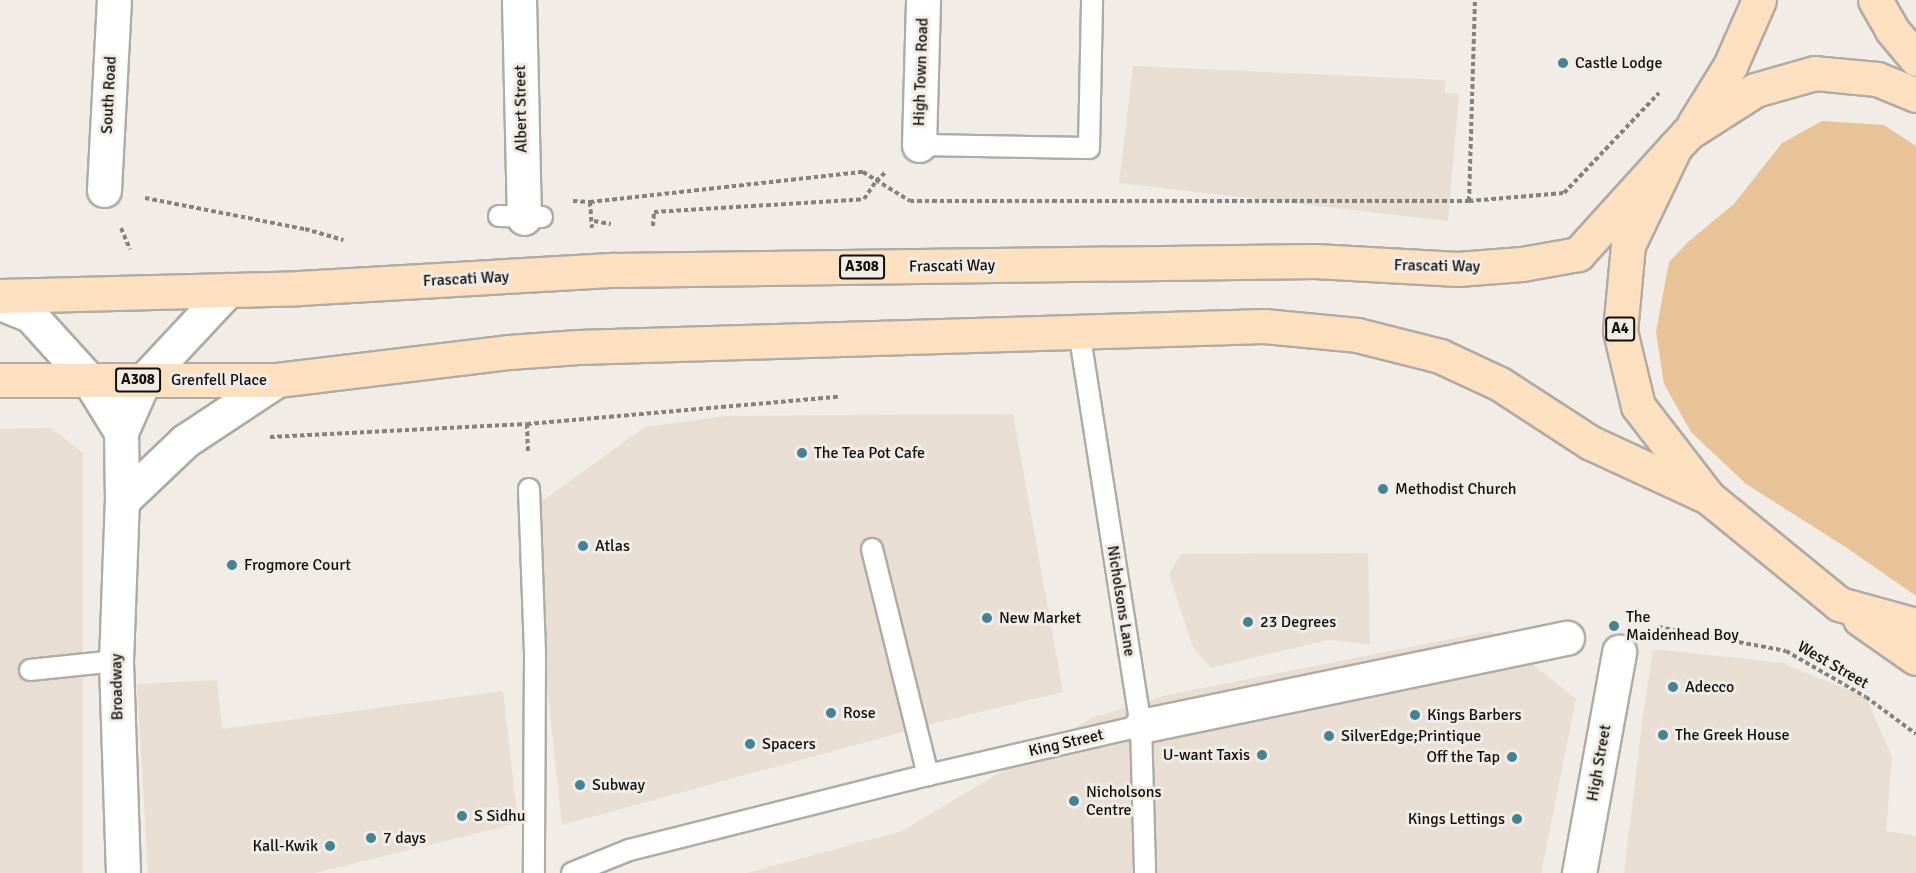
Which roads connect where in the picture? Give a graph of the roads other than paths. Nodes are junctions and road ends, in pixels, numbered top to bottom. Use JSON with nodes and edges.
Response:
{"nodes":[{"id":1,"x":114,"y":0,"type":"edge"},
{"id":2,"x":519,"y":0,"type":"edge"},
{"id":3,"x":923,"y":0,"type":"edge"},
{"id":4,"x":1092,"y":0,"type":"edge"},
{"id":5,"x":1759,"y":0,"type":"edge"},
{"id":6,"x":1875,"y":0,"type":"edge"},
{"id":7,"x":1916,"y":59,"type":"edge"},
{"id":8,"x":1916,"y":95,"type":"edge"},
{"id":9,"x":1681,"y":140,"type":"junction"},
{"id":10,"x":919,"y":145,"type":"joint"},
{"id":11,"x":104,"y":190,"type":"road end"},
{"id":12,"x":522,"y":217,"type":"dead end"},
{"id":13,"x":228,"y":290,"type":"junction"},
{"id":14,"x":0,"y":296,"type":"edge"},
{"id":15,"x":0,"y":303,"type":"edge"},
{"id":16,"x":1079,"y":331,"type":"junction"},
{"id":17,"x":0,"y":380,"type":"edge"},
{"id":18,"x":89,"y":380,"type":"junction"},
{"id":19,"x":144,"y":380,"type":"junction"},
{"id":20,"x":277,"y":380,"type":"junction"},
{"id":21,"x":121,"y":432,"type":"junction"},
{"id":22,"x":528,"y":489,"type":"dead end"},
{"id":23,"x":1708,"y":497,"type":"junction"},
{"id":24,"x":122,"y":501,"type":"junction"},
{"id":25,"x":872,"y":549,"type":"dead end"},
{"id":26,"x":1839,"y":604,"type":"junction"},
{"id":27,"x":1916,"y":626,"type":"edge"},
{"id":28,"x":1567,"y":638,"type":"dead end"},
{"id":29,"x":1619,"y":652,"type":"dead end"},
{"id":30,"x":1916,"y":658,"type":"edge"},
{"id":31,"x":116,"y":661,"type":"junction"},
{"id":32,"x":30,"y":670,"type":"dead end"},
{"id":33,"x":1141,"y":726,"type":"junction"},
{"id":34,"x":928,"y":775,"type":"junction"},
{"id":35,"x":123,"y":873,"type":"edge"},
{"id":36,"x":534,"y":873,"type":"edge"},
{"id":37,"x":572,"y":873,"type":"edge"},
{"id":38,"x":1145,"y":873,"type":"edge"},
{"id":39,"x":1579,"y":873,"type":"edge"}],
"edges":[{"from":1,"to":11,"type":"street","name":"South Road"},
{"from":2,"to":12,"type":"street","name":"Albert Street"},
{"from":3,"to":10,"type":"street","name":"High Town Road"},
{"from":4,"to":10,"type":"lane"},
{"from":5,"to":9,"type":"main road","number":"A4"},
{"from":6,"to":7,"type":"main road"},
{"from":8,"to":9,"type":"main road"},
{"from":9,"to":13,"type":"main road","name":"Frascati Way","number":"A308"},
{"from":9,"to":23,"type":"main road","number":"A4"},
{"from":13,"to":14,"type":"main road","name":"Frascati Way","number":"A308"},
{"from":13,"to":19,"type":"street","name":"Broadway"},
{"from":15,"to":18,"type":"street"},
{"from":16,"to":20,"type":"main road","number":"A308"},
{"from":16,"to":23,"type":"main road","number":"A308"},
{"from":16,"to":33,"type":"lane","name":"Nicholsons Lane"},
{"from":17,"to":18,"type":"main road","name":"Grenfell Place","number":"A308"},
{"from":18,"to":19,"type":"main road","name":"Grenfell Place","number":"A308"},
{"from":18,"to":21,"type":"street"},
{"from":19,"to":20,"type":"main road","name":"Grenfell Place","number":"A308"},
{"from":19,"to":21,"type":"street","name":"Broadway"},
{"from":20,"to":24,"type":"street"},
{"from":21,"to":24,"type":"street","name":"Broadway"},
{"from":22,"to":36,"type":"lane"},
{"from":23,"to":26,"type":"main road","number":"A4"},
{"from":24,"to":31,"type":"street","name":"Broadway"},
{"from":25,"to":34,"type":"lane"},
{"from":26,"to":27,"type":"main road","number":"A4"},
{"from":26,"to":30,"type":"main road","number":"A4"},
{"from":28,"to":33,"type":"street","name":"King Street"},
{"from":29,"to":39,"type":"street","name":"High Street"},
{"from":31,"to":32,"type":"lane"},
{"from":31,"to":35,"type":"street","name":"Broadway"},
{"from":33,"to":34,"type":"lane","name":"King Street"},
{"from":33,"to":38,"type":"lane","name":"Nicholsons Lane"},
{"from":34,"to":37,"type":"lane","name":"King Street"}]}
